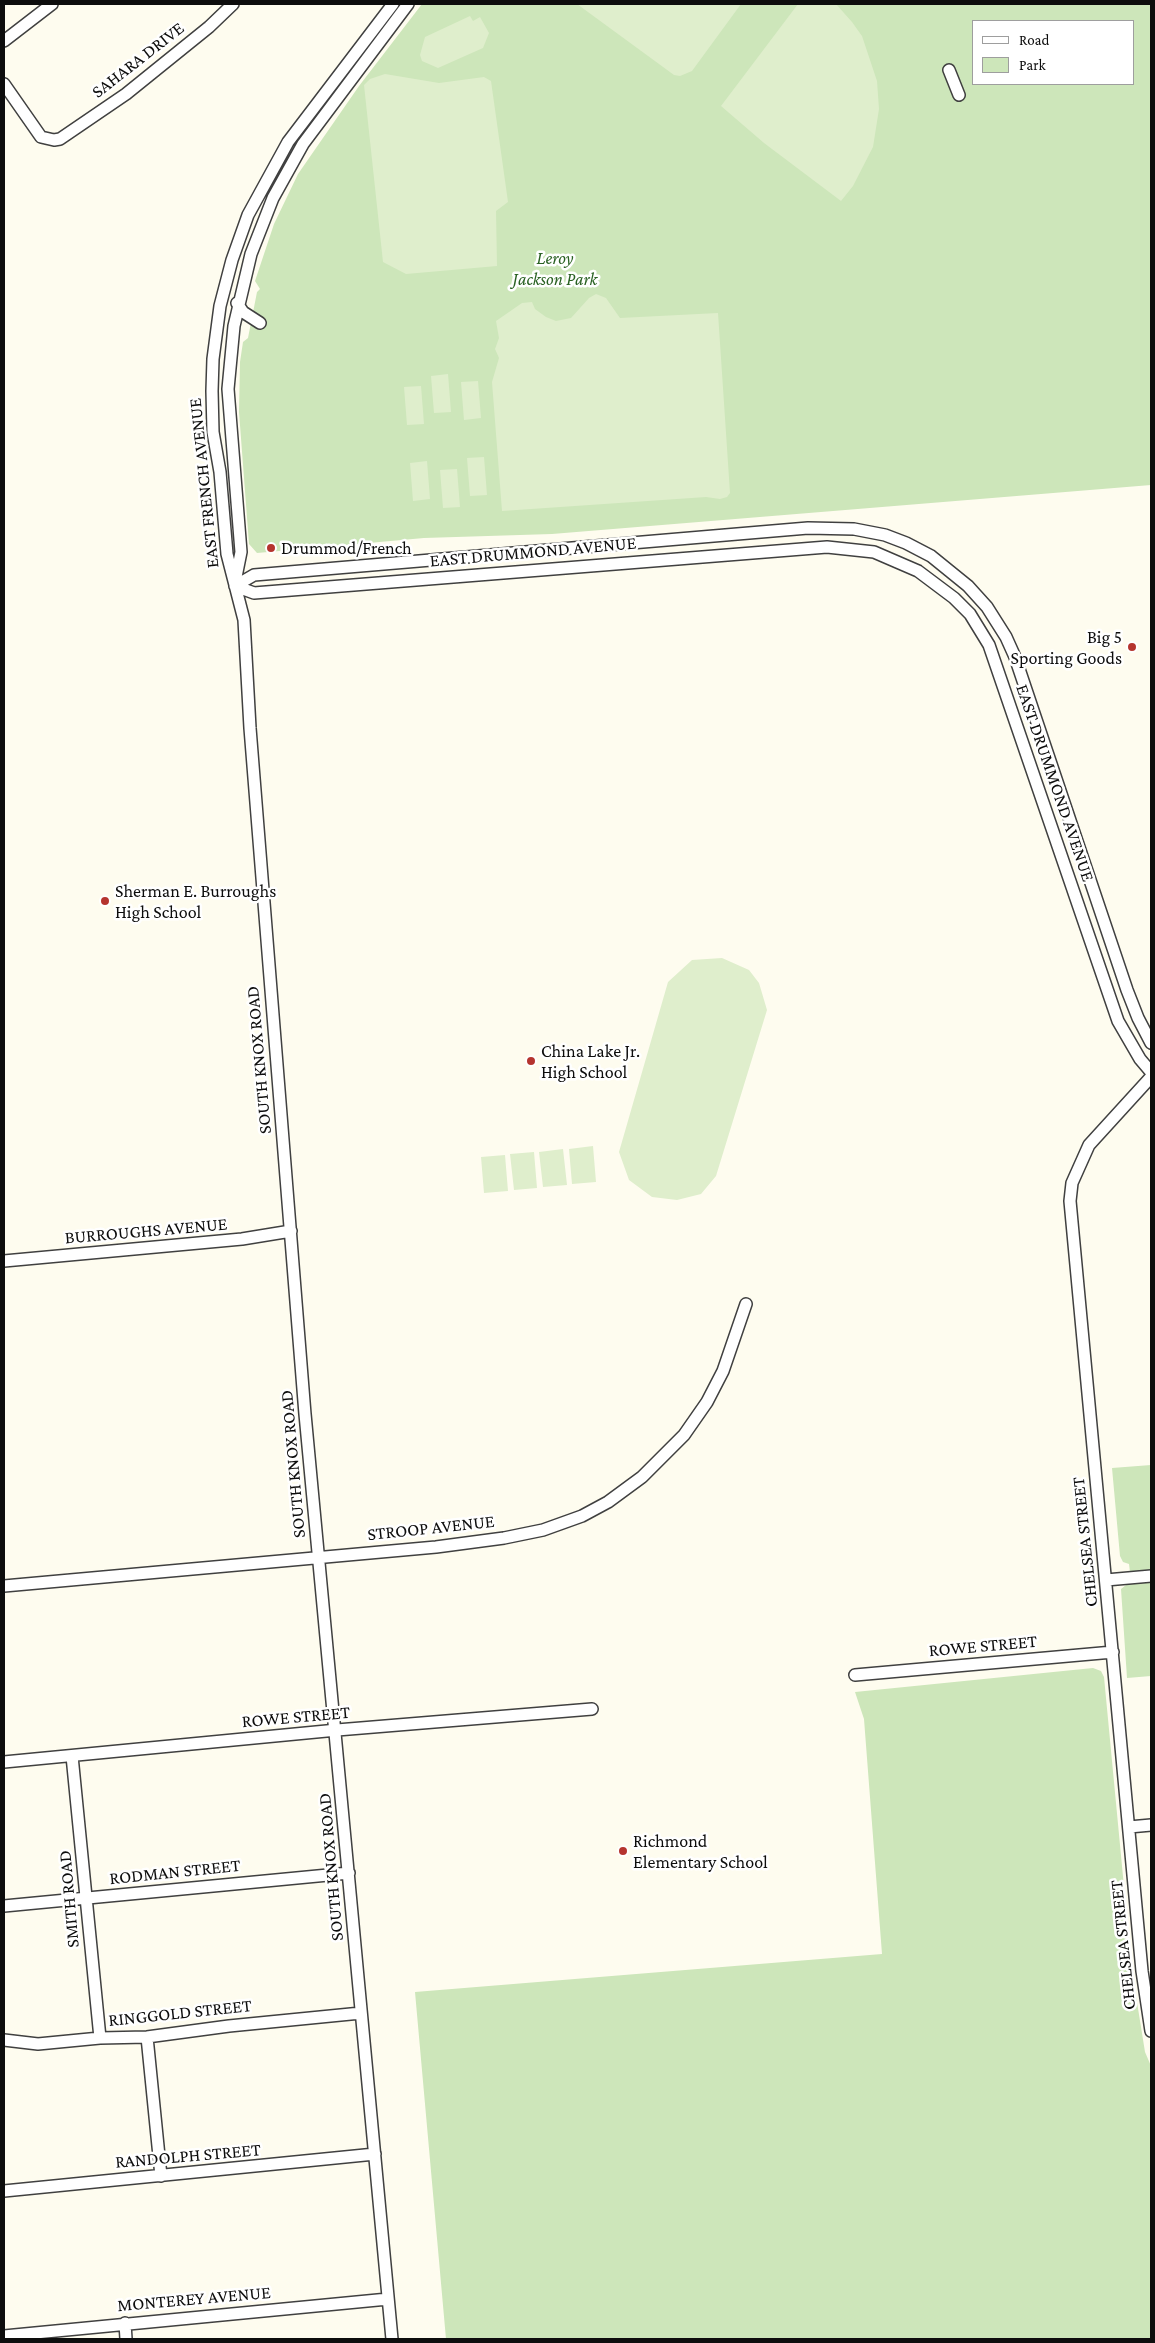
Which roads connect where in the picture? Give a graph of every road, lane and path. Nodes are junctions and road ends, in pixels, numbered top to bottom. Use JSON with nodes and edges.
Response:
{"nodes":[{"id":1,"x":52,"y":4,"type":"edge"},
{"id":2,"x":233,"y":4,"type":"edge"},
{"id":3,"x":393,"y":4,"type":"edge"},
{"id":4,"x":408,"y":4,"type":"edge"},
{"id":5,"x":4,"y":41,"type":"edge"},
{"id":6,"x":949,"y":70,"type":"dead end"},
{"id":7,"x":4,"y":84,"type":"edge"},
{"id":8,"x":959,"y":95,"type":"dead end"},
{"id":9,"x":269,"y":174,"type":"junction"},
{"id":10,"x":238,"y":305,"type":"junction"},
{"id":11,"x":260,"y":323,"type":"dead end"},
{"id":12,"x":235,"y":586,"type":"junction"},
{"id":13,"x":1151,"y":1042,"type":"edge"},
{"id":14,"x":1151,"y":1072,"type":"edge"},
{"id":15,"x":1151,"y":1077,"type":"edge"},
{"id":16,"x":291,"y":1231,"type":"junction"},
{"id":17,"x":4,"y":1261,"type":"edge"},
{"id":18,"x":746,"y":1304,"type":"dead end"},
{"id":19,"x":319,"y":1556,"type":"junction"},
{"id":20,"x":1151,"y":1576,"type":"edge"},
{"id":21,"x":1106,"y":1580,"type":"junction"},
{"id":22,"x":4,"y":1586,"type":"edge"},
{"id":23,"x":1113,"y":1652,"type":"junction"},
{"id":24,"x":855,"y":1675,"type":"dead end"},
{"id":25,"x":592,"y":1709,"type":"dead end"},
{"id":26,"x":336,"y":1730,"type":"junction"},
{"id":27,"x":72,"y":1756,"type":"junction"},
{"id":28,"x":4,"y":1762,"type":"edge"},
{"id":29,"x":1151,"y":1825,"type":"edge"},
{"id":30,"x":1129,"y":1827,"type":"junction"},
{"id":31,"x":349,"y":1873,"type":"junction"},
{"id":32,"x":86,"y":1899,"type":"junction"},
{"id":33,"x":4,"y":1906,"type":"edge"},
{"id":34,"x":361,"y":2013,"type":"junction"},
{"id":35,"x":1151,"y":2030,"type":"edge"},
{"id":36,"x":147,"y":2037,"type":"junction"},
{"id":37,"x":100,"y":2038,"type":"junction"},
{"id":38,"x":4,"y":2040,"type":"edge"},
{"id":39,"x":375,"y":2154,"type":"junction"},
{"id":40,"x":160,"y":2176,"type":"junction"},
{"id":41,"x":4,"y":2191,"type":"edge"},
{"id":42,"x":388,"y":2300,"type":"junction"},
{"id":43,"x":124,"y":2323,"type":"junction"},
{"id":44,"x":4,"y":2336,"type":"edge"},
{"id":45,"x":126,"y":2339,"type":"edge"},
{"id":46,"x":392,"y":2339,"type":"edge"}],
"edges":[{"from":1,"to":5,"type":"street"},
{"from":2,"to":7,"type":"street","name":"SAHARA DRIVE"},
{"from":3,"to":9,"type":"street","name":"EAST FRENCH AVENUE"},
{"from":4,"to":10,"type":"street","name":"EAST FRENCH AVENUE"},
{"from":6,"to":8,"type":"street"},
{"from":9,"to":10,"type":"street"},
{"from":9,"to":12,"type":"street","name":"EAST FRENCH AVENUE"},
{"from":10,"to":11,"type":"street"},
{"from":10,"to":12,"type":"street","name":"EAST FRENCH AVENUE"},
{"from":12,"to":13,"type":"street","name":"EAST DRUMMOND AVENUE"},
{"from":12,"to":14,"type":"street","name":"EAST DRUMMOND AVENUE"},
{"from":12,"to":16,"type":"street","name":"SOUTH KNOX ROAD"},
{"from":15,"to":21,"type":"street","name":"CHELSEA STREET"},
{"from":16,"to":17,"type":"street","name":"BURROUGHS AVENUE"},
{"from":16,"to":19,"type":"street","name":"SOUTH KNOX ROAD"},
{"from":18,"to":19,"type":"street","name":"STROOP AVENUE"},
{"from":19,"to":22,"type":"street","name":"STROOP AVENUE"},
{"from":19,"to":26,"type":"street","name":"SOUTH KNOX ROAD"},
{"from":20,"to":21,"type":"street"},
{"from":21,"to":23,"type":"street","name":"CHELSEA STREET"},
{"from":23,"to":24,"type":"street","name":"ROWE STREET"},
{"from":23,"to":30,"type":"street","name":"CHELSEA STREET"},
{"from":25,"to":26,"type":"street","name":"ROWE STREET"},
{"from":26,"to":27,"type":"street","name":"ROWE STREET"},
{"from":26,"to":31,"type":"street","name":"SOUTH KNOX ROAD"},
{"from":27,"to":28,"type":"street","name":"ROWE STREET"},
{"from":27,"to":32,"type":"street","name":"SMITH ROAD"},
{"from":29,"to":30,"type":"street"},
{"from":30,"to":35,"type":"street","name":"CHELSEA STREET"},
{"from":31,"to":32,"type":"street","name":"RODMAN STREET"},
{"from":31,"to":34,"type":"street","name":"SOUTH KNOX ROAD"},
{"from":32,"to":33,"type":"street","name":"RODMAN STREET"},
{"from":32,"to":37,"type":"street","name":"SMITH ROAD"},
{"from":34,"to":36,"type":"street","name":"RINGGOLD STREET"},
{"from":34,"to":39,"type":"street","name":"SOUTH KNOX ROAD"},
{"from":36,"to":37,"type":"street","name":"RINGGOLD STREET"},
{"from":36,"to":40,"type":"street"},
{"from":37,"to":38,"type":"street","name":"RINGGOLD STREET"},
{"from":39,"to":40,"type":"street","name":"RANDOLPH STREET"},
{"from":39,"to":42,"type":"street","name":"SOUTH KNOX ROAD"},
{"from":40,"to":41,"type":"street","name":"RANDOLPH STREET"},
{"from":42,"to":43,"type":"street","name":"MONTEREY AVENUE"},
{"from":42,"to":46,"type":"street","name":"SOUTH KNOX ROAD"},
{"from":43,"to":44,"type":"street","name":"MONTEREY AVENUE"},
{"from":43,"to":45,"type":"street"}]}
